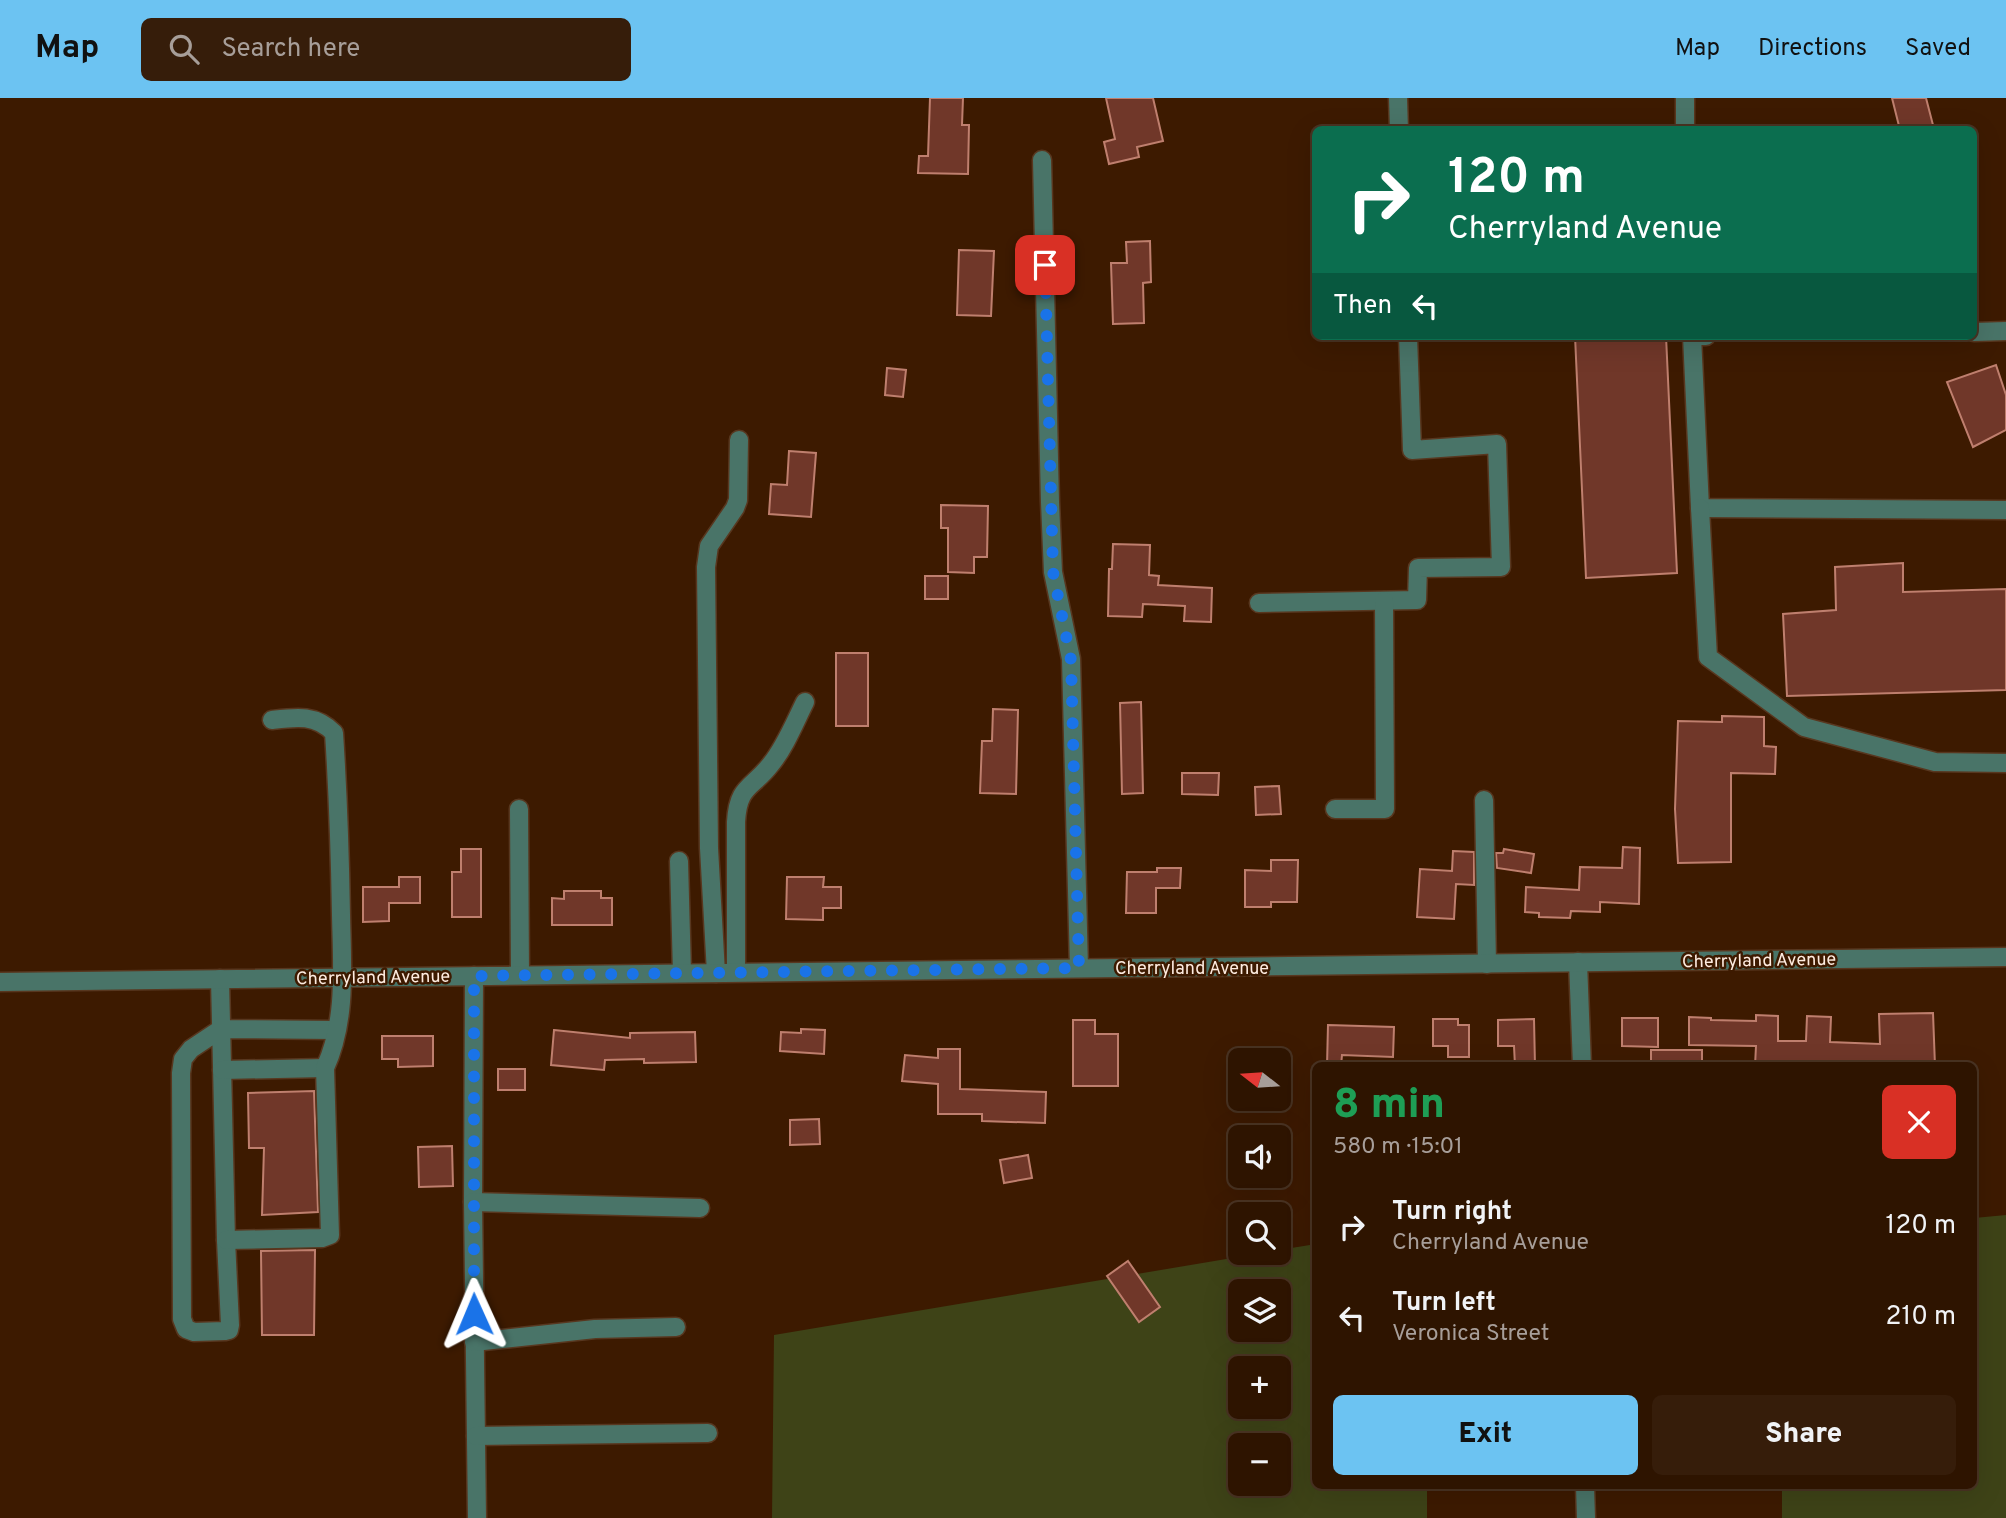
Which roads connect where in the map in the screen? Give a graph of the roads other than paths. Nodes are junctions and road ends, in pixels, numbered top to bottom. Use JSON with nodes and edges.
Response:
{"nodes":[{"id":1,"x":1398,"y":98,"type":"edge"},
{"id":2,"x":1685,"y":98,"type":"edge"},
{"id":3,"x":1399,"y":126,"type":"edge"},
{"id":4,"x":1685,"y":126,"type":"edge"},
{"id":5,"x":1042,"y":160,"type":"dead end"},
{"id":6,"x":2006,"y":331,"type":"edge"},
{"id":7,"x":1977,"y":332,"type":"edge"},
{"id":8,"x":1408,"y":340,"type":"edge"},
{"id":9,"x":1692,"y":340,"type":"edge"},
{"id":10,"x":739,"y":440,"type":"dead end"},
{"id":11,"x":1700,"y":508,"type":"junction"},
{"id":12,"x":2006,"y":510,"type":"edge"},
{"id":13,"x":1384,"y":601,"type":"junction"},
{"id":14,"x":1259,"y":603,"type":"dead end"},
{"id":15,"x":805,"y":702,"type":"dead end"},
{"id":16,"x":272,"y":720,"type":"dead end"},
{"id":17,"x":2006,"y":763,"type":"edge"},
{"id":18,"x":1484,"y":800,"type":"dead end"},
{"id":19,"x":519,"y":809,"type":"dead end"},
{"id":20,"x":1335,"y":810,"type":"dead end"},
{"id":21,"x":679,"y":861,"type":"dead end"},
{"id":22,"x":2006,"y":957,"type":"edge"},
{"id":23,"x":1578,"y":962,"type":"junction"},
{"id":24,"x":1487,"y":964,"type":"junction"},
{"id":25,"x":1079,"y":968,"type":"junction"},
{"id":26,"x":736,"y":972,"type":"junction"},
{"id":27,"x":682,"y":973,"type":"junction"},
{"id":28,"x":716,"y":973,"type":"junction"},
{"id":29,"x":520,"y":975,"type":"junction"},
{"id":30,"x":474,"y":976,"type":"junction"},
{"id":31,"x":342,"y":977,"type":"junction"},
{"id":32,"x":220,"y":979,"type":"junction"},
{"id":33,"x":0,"y":982,"type":"edge"},
{"id":34,"x":221,"y":1029,"type":"junction"},
{"id":35,"x":335,"y":1030,"type":"junction"},
{"id":36,"x":1582,"y":1062,"type":"edge"},
{"id":37,"x":325,"y":1068,"type":"junction"},
{"id":38,"x":222,"y":1070,"type":"junction"},
{"id":39,"x":473,"y":1202,"type":"junction"},
{"id":40,"x":700,"y":1208,"type":"dead end"},
{"id":41,"x":226,"y":1240,"type":"junction"},
{"id":42,"x":676,"y":1327,"type":"dead end"},
{"id":43,"x":474,"y":1342,"type":"junction"},
{"id":44,"x":708,"y":1433,"type":"dead end"},
{"id":45,"x":476,"y":1436,"type":"junction"},
{"id":46,"x":1585,"y":1489,"type":"edge"},
{"id":47,"x":477,"y":1518,"type":"edge"},
{"id":48,"x":1586,"y":1518,"type":"edge"}],
"edges":[{"from":1,"to":3,"type":"street"},
{"from":2,"to":4,"type":"street"},
{"from":5,"to":25,"type":"street"},
{"from":6,"to":7,"type":"street"},
{"from":8,"to":13,"type":"street"},
{"from":9,"to":11,"type":"street"},
{"from":10,"to":28,"type":"street"},
{"from":11,"to":12,"type":"street"},
{"from":11,"to":17,"type":"street"},
{"from":13,"to":14,"type":"street"},
{"from":13,"to":20,"type":"street"},
{"from":15,"to":26,"type":"street"},
{"from":16,"to":31,"type":"street"},
{"from":18,"to":24,"type":"street"},
{"from":19,"to":29,"type":"street"},
{"from":21,"to":27,"type":"street"},
{"from":22,"to":23,"type":"street","name":"Cherryland Avenue"},
{"from":23,"to":24,"type":"street","name":"Cherryland Avenue"},
{"from":23,"to":36,"type":"street"},
{"from":24,"to":25,"type":"street","name":"Cherryland Avenue"},
{"from":25,"to":26,"type":"street","name":"Cherryland Avenue"},
{"from":26,"to":28,"type":"street","name":"Cherryland Avenue"},
{"from":27,"to":28,"type":"street","name":"Cherryland Avenue"},
{"from":27,"to":29,"type":"street","name":"Cherryland Avenue"},
{"from":29,"to":30,"type":"street","name":"Cherryland Avenue"},
{"from":30,"to":31,"type":"street","name":"Cherryland Avenue"},
{"from":30,"to":39,"type":"street"},
{"from":31,"to":32,"type":"street","name":"Cherryland Avenue"},
{"from":31,"to":35,"type":"street"},
{"from":32,"to":33,"type":"street","name":"Cherryland Avenue"},
{"from":32,"to":34,"type":"street"},
{"from":34,"to":35,"type":"street"},
{"from":34,"to":38,"type":"street"},
{"from":34,"to":41,"type":"street"},
{"from":35,"to":37,"type":"street"},
{"from":37,"to":38,"type":"street"},
{"from":37,"to":41,"type":"street"},
{"from":38,"to":41,"type":"street"},
{"from":39,"to":40,"type":"street"},
{"from":39,"to":43,"type":"street"},
{"from":42,"to":43,"type":"street"},
{"from":43,"to":45,"type":"street"},
{"from":44,"to":45,"type":"street"},
{"from":45,"to":47,"type":"street"},
{"from":46,"to":48,"type":"street"}]}
